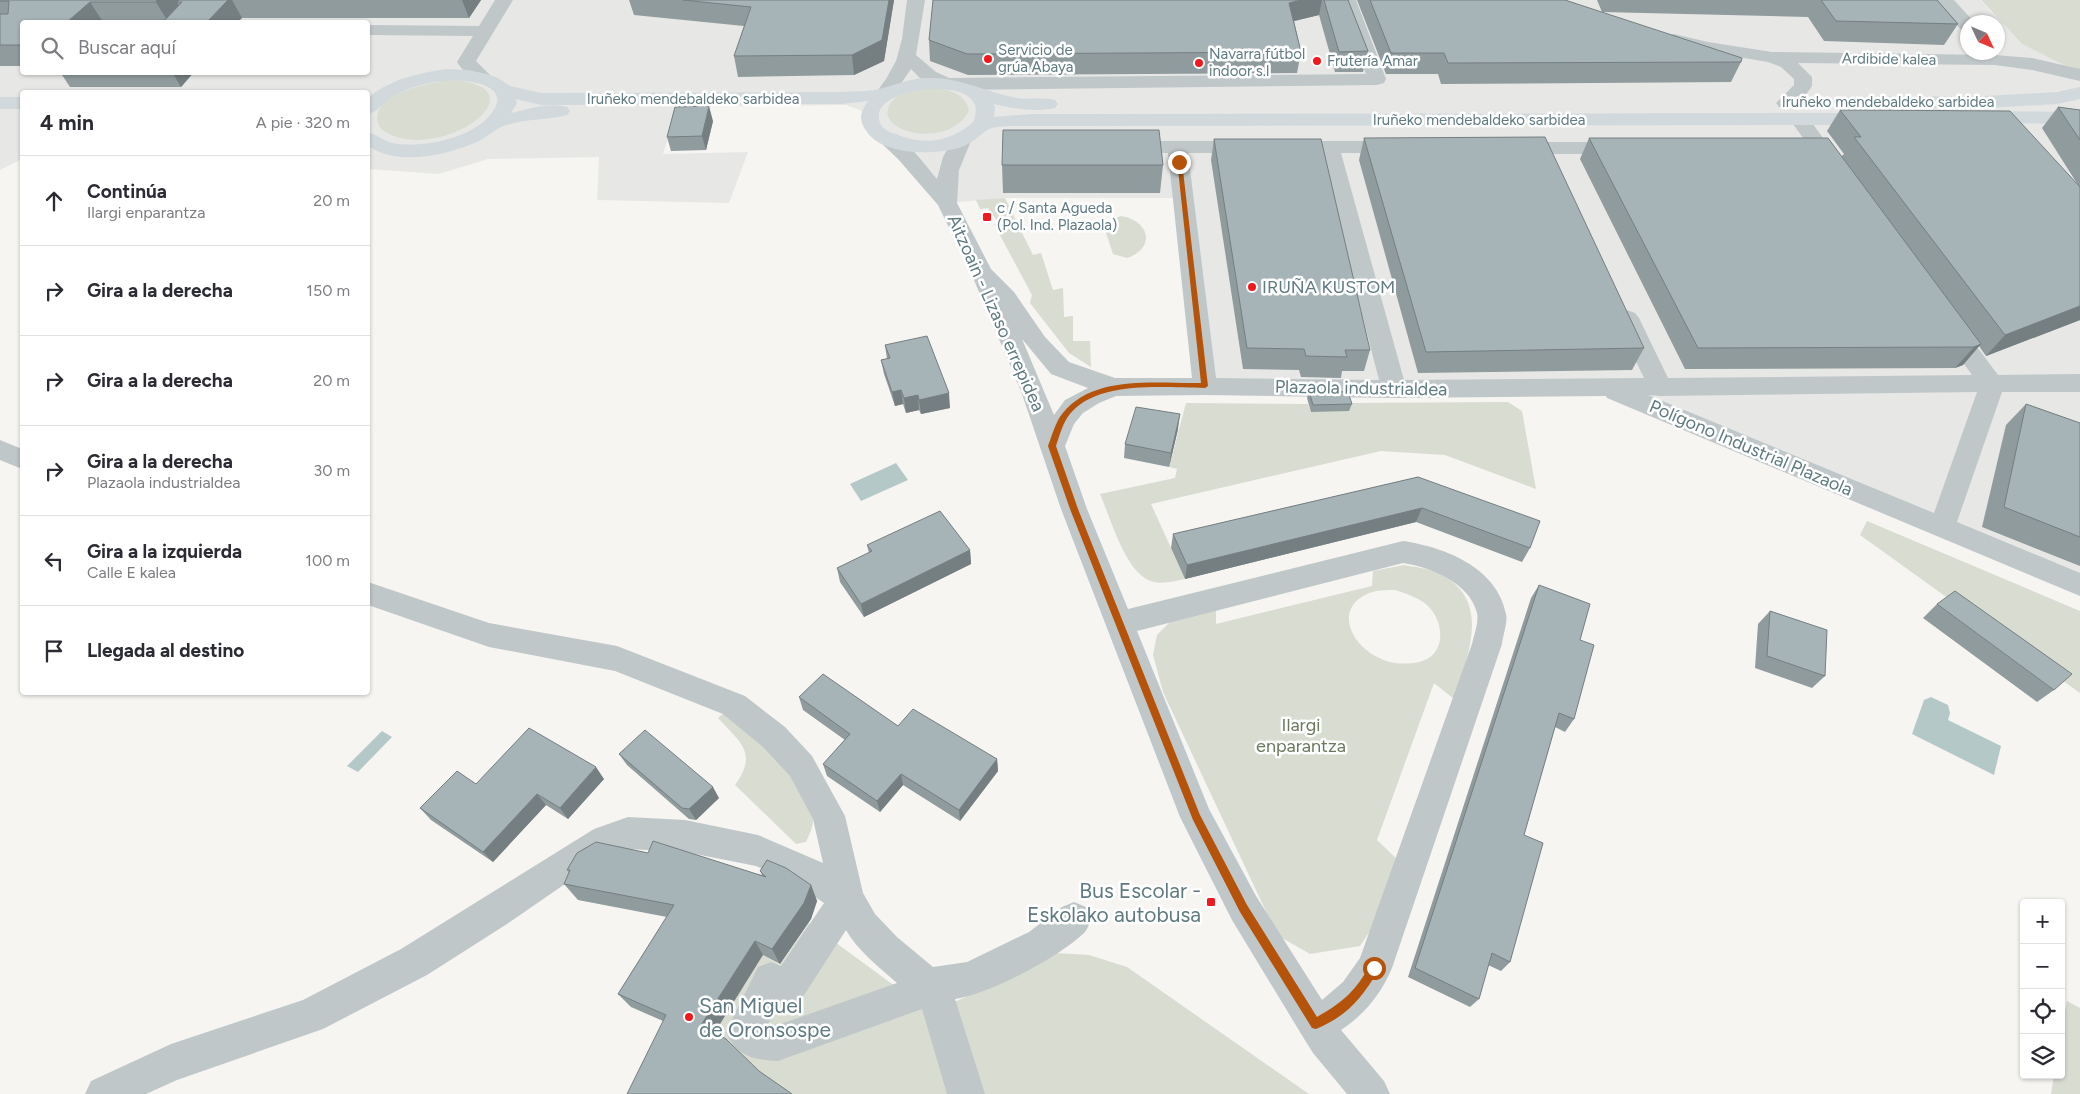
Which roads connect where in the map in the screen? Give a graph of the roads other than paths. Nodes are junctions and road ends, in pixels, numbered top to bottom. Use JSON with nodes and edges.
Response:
{"nodes":[{"id":1,"x":504,"y":0,"type":"edge"},
{"id":2,"x":916,"y":0,"type":"edge"},
{"id":3,"x":1346,"y":0,"type":"edge"},
{"id":4,"x":1945,"y":0,"type":"edge"},
{"id":5,"x":1960,"y":18,"type":"edge"},
{"id":6,"x":370,"y":30,"type":"edge"},
{"id":7,"x":484,"y":31,"type":"junction"},
{"id":8,"x":1662,"y":36,"type":"edge"},
{"id":9,"x":1960,"y":56,"type":"edge"},
{"id":10,"x":2005,"y":56,"type":"edge"},
{"id":11,"x":2070,"y":56,"type":"dead end"},
{"id":12,"x":908,"y":57,"type":"junction"},
{"id":13,"x":1772,"y":57,"type":"junction"},
{"id":14,"x":2005,"y":58,"type":"edge"},
{"id":15,"x":2080,"y":75,"type":"edge"},
{"id":16,"x":484,"y":78,"type":"junction"},
{"id":17,"x":947,"y":84,"type":"junction"},
{"id":18,"x":503,"y":90,"type":"junction"},
{"id":19,"x":2080,"y":93,"type":"edge"},
{"id":20,"x":884,"y":94,"type":"junction"},
{"id":21,"x":976,"y":94,"type":"junction"},
{"id":22,"x":0,"y":103,"type":"edge"},
{"id":23,"x":20,"y":103,"type":"edge"},
{"id":24,"x":370,"y":103,"type":"edge"},
{"id":25,"x":1793,"y":112,"type":"junction"},
{"id":26,"x":869,"y":117,"type":"junction"},
{"id":27,"x":0,"y":118,"type":"edge"},
{"id":28,"x":20,"y":118,"type":"edge"},
{"id":29,"x":2080,"y":118,"type":"edge"},
{"id":30,"x":493,"y":124,"type":"junction"},
{"id":31,"x":984,"y":124,"type":"junction"},
{"id":32,"x":370,"y":139,"type":"edge"},
{"id":33,"x":886,"y":139,"type":"junction"},
{"id":34,"x":960,"y":141,"type":"junction"},
{"id":35,"x":1177,"y":146,"type":"junction"},
{"id":36,"x":1329,"y":146,"type":"junction"},
{"id":37,"x":1103,"y":147,"type":"edge"},
{"id":38,"x":1418,"y":147,"type":"edge"},
{"id":39,"x":1496,"y":148,"type":"edge"},
{"id":40,"x":1644,"y":148,"type":"edge"},
{"id":41,"x":1850,"y":188,"type":"edge"},
{"id":42,"x":947,"y":203,"type":"junction"},
{"id":43,"x":982,"y":273,"type":"junction"},
{"id":44,"x":1618,"y":298,"type":"edge"},
{"id":45,"x":1935,"y":306,"type":"edge"},
{"id":46,"x":2080,"y":383,"type":"edge"},
{"id":47,"x":1992,"y":385,"type":"junction"},
{"id":48,"x":1087,"y":386,"type":"junction"},
{"id":49,"x":1205,"y":386,"type":"junction"},
{"id":50,"x":1660,"y":387,"type":"junction"},
{"id":51,"x":1032,"y":388,"type":"junction"},
{"id":52,"x":1608,"y":388,"type":"junction"},
{"id":53,"x":1394,"y":389,"type":"junction"},
{"id":54,"x":1052,"y":446,"type":"junction"},
{"id":55,"x":0,"y":449,"type":"edge"},
{"id":56,"x":20,"y":459,"type":"edge"},
{"id":57,"x":1942,"y":527,"type":"junction"},
{"id":58,"x":2080,"y":585,"type":"edge"},
{"id":59,"x":370,"y":595,"type":"edge"},
{"id":60,"x":1119,"y":623,"type":"junction"},
{"id":61,"x":847,"y":898,"type":"junction"},
{"id":62,"x":1074,"y":919,"type":"dead end"},
{"id":63,"x":927,"y":986,"type":"junction"},
{"id":64,"x":1316,"y":1024,"type":"junction"},
{"id":65,"x":104,"y":1094,"type":"edge"},
{"id":66,"x":966,"y":1094,"type":"edge"},
{"id":67,"x":1371,"y":1094,"type":"edge"}],
"edges":[{"from":1,"to":7,"type":"street"},
{"from":2,"to":12,"type":"street"},
{"from":3,"to":17,"type":"street"},
{"from":4,"to":5,"type":"street"},
{"from":6,"to":7,"type":"street"},
{"from":7,"to":16,"type":"street"},
{"from":8,"to":13,"type":"street","name":"Ardibide kalea"},
{"from":9,"to":13,"type":"street","name":"Ardibide kalea"},
{"from":10,"to":11,"type":"street"},
{"from":12,"to":17,"type":"street"},
{"from":12,"to":20,"type":"street"},
{"from":13,"to":25,"type":"street","name":"Ardibide kalea"},
{"from":14,"to":15,"type":"street"},
{"from":16,"to":18,"type":"highway","name":"Iruñeko mendebaldeko sarbidea"},
{"from":16,"to":24,"type":"highway"},
{"from":17,"to":20,"type":"highway"},
{"from":17,"to":21,"type":"highway"},
{"from":18,"to":20,"type":"highway","name":"Iruñeko mendebaldeko sarbidea"},
{"from":18,"to":30,"type":"highway"},
{"from":19,"to":25,"type":"highway","name":"Iruñeko mendebaldeko sarbidea"},
{"from":20,"to":26,"type":"highway"},
{"from":21,"to":25,"type":"highway","name":"Iruñeko mendebaldeko sarbidea"},
{"from":21,"to":31,"type":"highway"},
{"from":22,"to":23,"type":"highway"},
{"from":25,"to":29,"type":"highway","name":"Iruñeko mendebaldeko sarbidea"},
{"from":25,"to":31,"type":"highway","name":"Iruñeko mendebaldeko sarbidea"},
{"from":25,"to":41,"type":"street"},
{"from":26,"to":30,"type":"highway","name":"Iruñeko mendebaldeko sarbidea"},
{"from":26,"to":33,"type":"highway"},
{"from":27,"to":28,"type":"highway"},
{"from":30,"to":32,"type":"highway"},
{"from":31,"to":34,"type":"highway"},
{"from":33,"to":34,"type":"highway"},
{"from":33,"to":42,"type":"street"},
{"from":34,"to":42,"type":"street"},
{"from":35,"to":36,"type":"street"},
{"from":35,"to":37,"type":"street"},
{"from":35,"to":49,"type":"street"},
{"from":36,"to":38,"type":"street"},
{"from":36,"to":53,"type":"street"},
{"from":39,"to":40,"type":"street"},
{"from":42,"to":43,"type":"street","name":"Aitzoain - Lizaso errepidea"},
{"from":43,"to":48,"type":"street"},
{"from":43,"to":51,"type":"street","name":"Aitzoain - Lizaso errepidea"},
{"from":44,"to":50,"type":"street","name":"Polígono Industrial Plazaola"},
{"from":45,"to":47,"type":"street"},
{"from":46,"to":47,"type":"street","name":"Polígono Industrial Plazaola"},
{"from":47,"to":50,"type":"street","name":"Polígono Industrial Plazaola"},
{"from":47,"to":57,"type":"street"},
{"from":48,"to":49,"type":"street","name":"Plazaola industrialdea"},
{"from":48,"to":51,"type":"street"},
{"from":48,"to":54,"type":"street"},
{"from":49,"to":53,"type":"street","name":"Plazaola industrialdea"},
{"from":50,"to":52,"type":"street","name":"Polígono Industrial Plazaola"},
{"from":51,"to":54,"type":"street","name":"Aitzoain - Lizaso errepidea"},
{"from":52,"to":53,"type":"street","name":"Plazaola industrialdea"},
{"from":52,"to":57,"type":"street","name":"Polígono Industrial Plazaola"},
{"from":54,"to":60,"type":"street","name":"Aitzoain - Lizaso errepidea"},
{"from":55,"to":56,"type":"street"},
{"from":57,"to":58,"type":"street","name":"Polígono Industrial Plazaola"},
{"from":59,"to":61,"type":"street"},
{"from":60,"to":64,"type":"street","name":"Aitzoain - Lizaso errepidea"},
{"from":60,"to":64,"type":"street"},
{"from":61,"to":63,"type":"street"},
{"from":61,"to":63,"type":"street"},
{"from":61,"to":65,"type":"street"},
{"from":62,"to":63,"type":"street"},
{"from":63,"to":66,"type":"street"},
{"from":64,"to":67,"type":"street","name":"Aitzoain - Lizaso errepidea"}]}
